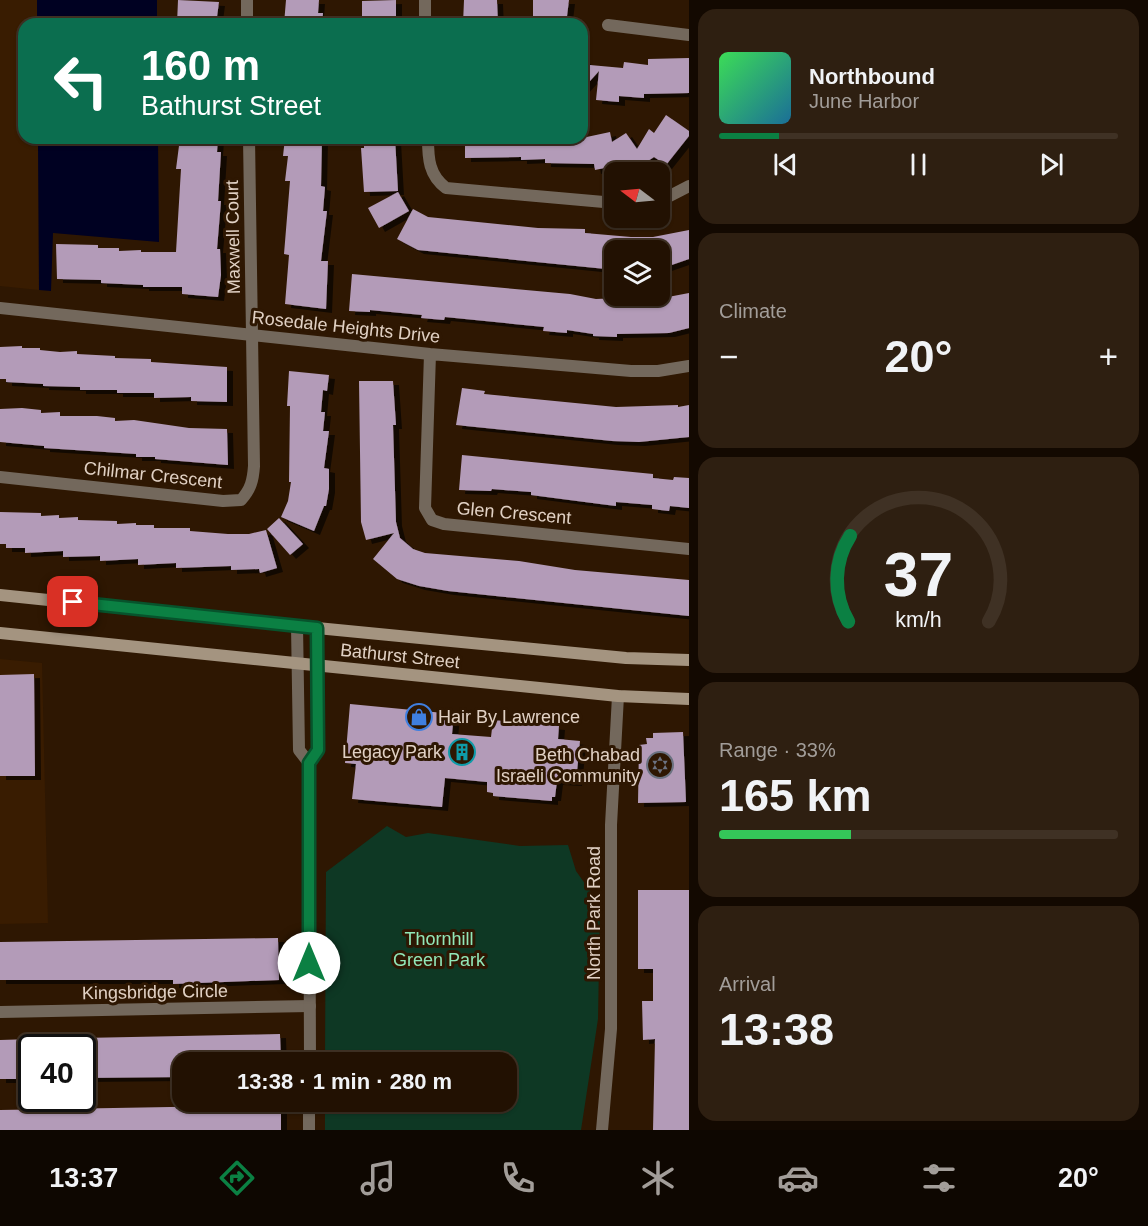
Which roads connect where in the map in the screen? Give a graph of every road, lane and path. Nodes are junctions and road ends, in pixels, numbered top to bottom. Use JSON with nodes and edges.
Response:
{"nodes":[{"id":1,"x":247,"y":0,"type":"edge"},
{"id":2,"x":424,"y":0,"type":"edge"},
{"id":3,"x":247,"y":18,"type":"edge"},
{"id":4,"x":425,"y":18,"type":"edge"},
{"id":5,"x":608,"y":25,"type":"dead end"},
{"id":6,"x":689,"y":35,"type":"edge"},
{"id":7,"x":249,"y":144,"type":"edge"},
{"id":8,"x":429,"y":144,"type":"edge"},
{"id":9,"x":689,"y":186,"type":"edge"},
{"id":10,"x":670,"y":196,"type":"edge"},
{"id":11,"x":604,"y":202,"type":"edge"},
{"id":12,"x":0,"y":308,"type":"edge"},
{"id":13,"x":253,"y":334,"type":"junction"},
{"id":14,"x":430,"y":354,"type":"junction"},
{"id":15,"x":689,"y":366,"type":"edge"},
{"id":16,"x":0,"y":477,"type":"edge"},
{"id":17,"x":689,"y":549,"type":"edge"},
{"id":18,"x":0,"y":595,"type":"edge"},
{"id":19,"x":297,"y":626,"type":"junction"},
{"id":20,"x":317,"y":628,"type":"junction"},
{"id":21,"x":0,"y":633,"type":"edge"},
{"id":22,"x":689,"y":660,"type":"edge"},
{"id":23,"x":297,"y":663,"type":"junction"},
{"id":24,"x":317,"y":665,"type":"junction"},
{"id":25,"x":618,"y":696,"type":"junction"},
{"id":26,"x":689,"y":699,"type":"edge"},
{"id":27,"x":309,"y":763,"type":"junction"},
{"id":28,"x":310,"y":1006,"type":"junction"},
{"id":29,"x":0,"y":1012,"type":"edge"},
{"id":30,"x":310,"y":1052,"type":"edge"},
{"id":31,"x":309,"y":1112,"type":"edge"},
{"id":32,"x":309,"y":1130,"type":"edge"},
{"id":33,"x":602,"y":1130,"type":"edge"}],
"edges":[{"from":1,"to":3,"type":"street"},
{"from":2,"to":4,"type":"street"},
{"from":5,"to":6,"type":"street"},
{"from":7,"to":13,"type":"street","name":"Maxwell Court"},
{"from":8,"to":11,"type":"street"},
{"from":9,"to":10,"type":"street"},
{"from":12,"to":13,"type":"street","name":"Rosedale Heights Drive"},
{"from":13,"to":14,"type":"street","name":"Rosedale Heights Drive"},
{"from":13,"to":16,"type":"street","name":"Chilmar Crescent"},
{"from":14,"to":15,"type":"street","name":"Rosedale Heights Drive"},
{"from":14,"to":17,"type":"street","name":"Glen Crescent"},
{"from":18,"to":19,"type":"main road","name":"Bathurst Street"},
{"from":19,"to":20,"type":"main road","name":"Bathurst Street"},
{"from":19,"to":23,"type":"street"},
{"from":20,"to":22,"type":"main road","name":"Bathurst Street"},
{"from":20,"to":24,"type":"street"},
{"from":21,"to":23,"type":"main road","name":"Bathurst Street"},
{"from":23,"to":24,"type":"main road","name":"Bathurst Street"},
{"from":23,"to":27,"type":"street"},
{"from":24,"to":25,"type":"main road","name":"Bathurst Street"},
{"from":24,"to":27,"type":"street"},
{"from":25,"to":26,"type":"main road","name":"Bathurst Street"},
{"from":25,"to":33,"type":"street","name":"North Park Road"},
{"from":27,"to":28,"type":"street"},
{"from":28,"to":29,"type":"street","name":"Kingsbridge Circle"},
{"from":28,"to":30,"type":"street"},
{"from":31,"to":32,"type":"street"}]}
